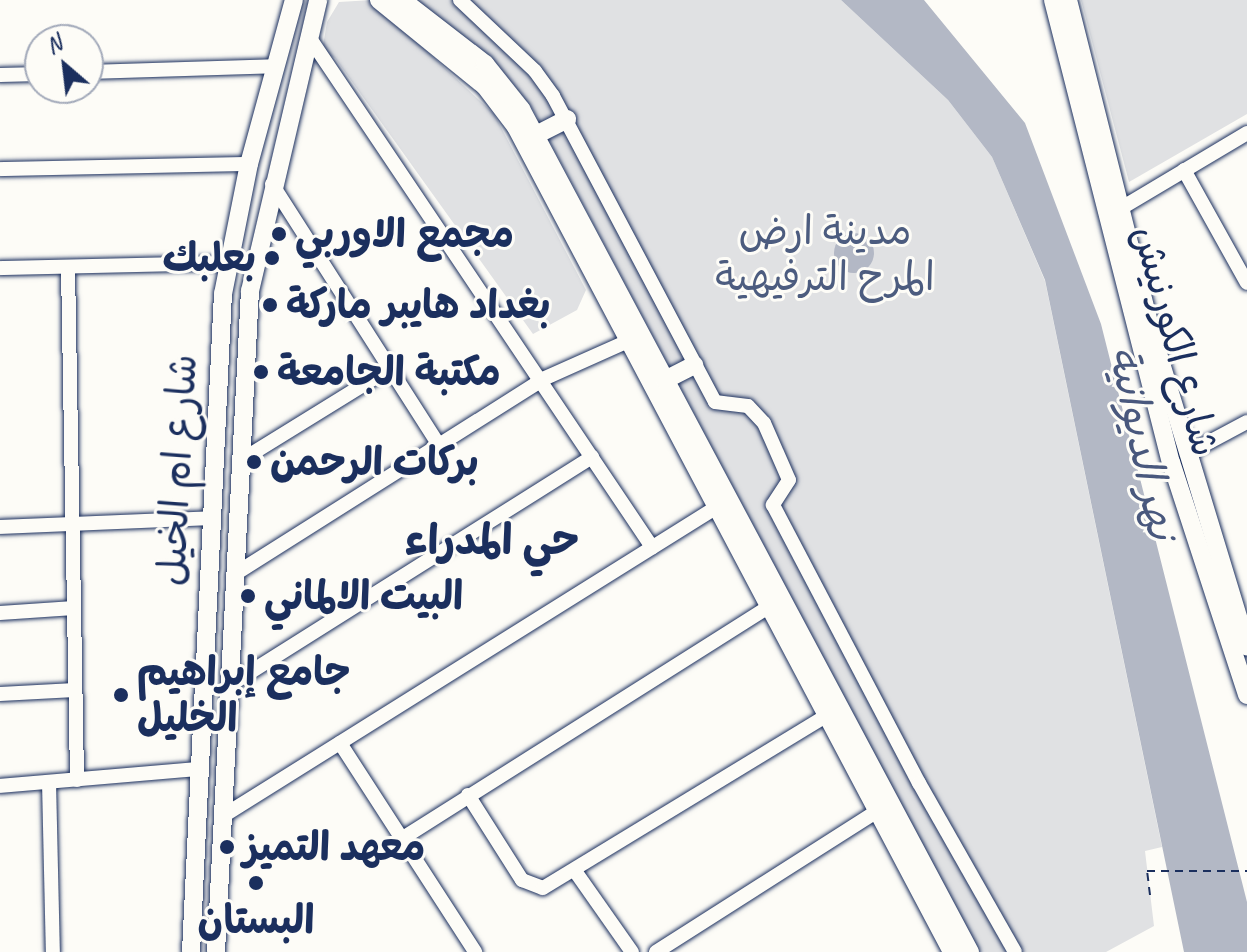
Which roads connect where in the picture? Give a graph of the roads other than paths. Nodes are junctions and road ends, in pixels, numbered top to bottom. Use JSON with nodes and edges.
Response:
{"nodes":[{"id":1,"x":285,"y":0,"type":"edge"},
{"id":2,"x":294,"y":0,"type":"edge"},
{"id":3,"x":379,"y":0,"type":"edge"},
{"id":4,"x":402,"y":0,"type":"edge"},
{"id":5,"x":460,"y":0,"type":"edge"},
{"id":6,"x":1053,"y":0,"type":"edge"},
{"id":7,"x":1068,"y":0,"type":"edge"},
{"id":8,"x":319,"y":4,"type":"edge"},
{"id":9,"x":309,"y":37,"type":"junction"},
{"id":10,"x":282,"y":44,"type":"junction"},
{"id":11,"x":274,"y":66,"type":"junction"},
{"id":12,"x":104,"y":71,"type":"edge"},
{"id":13,"x":24,"y":74,"type":"edge"},
{"id":14,"x":0,"y":75,"type":"edge"},
{"id":15,"x":567,"y":119,"type":"junction"},
{"id":16,"x":1247,"y":133,"type":"edge"},
{"id":17,"x":536,"y":135,"type":"junction"},
{"id":18,"x":249,"y":164,"type":"junction"},
{"id":19,"x":0,"y":169,"type":"edge"},
{"id":20,"x":1184,"y":170,"type":"junction"},
{"id":21,"x":272,"y":184,"type":"junction"},
{"id":22,"x":1113,"y":213,"type":"junction"},
{"id":23,"x":229,"y":263,"type":"junction"},
{"id":24,"x":68,"y":267,"type":"junction"},
{"id":25,"x":0,"y":268,"type":"edge"},
{"id":26,"x":1247,"y":283,"type":"edge"},
{"id":27,"x":628,"y":341,"type":"junction"},
{"id":28,"x":694,"y":365,"type":"junction"},
{"id":29,"x":389,"y":369,"type":"junction"},
{"id":30,"x":543,"y":379,"type":"junction"},
{"id":31,"x":665,"y":380,"type":"junction"},
{"id":32,"x":1247,"y":422,"type":"edge"},
{"id":33,"x":439,"y":445,"type":"junction"},
{"id":34,"x":1187,"y":454,"type":"junction"},
{"id":35,"x":592,"y":457,"type":"junction"},
{"id":36,"x":240,"y":461,"type":"junction"},
{"id":37,"x":717,"y":507,"type":"junction"},
{"id":38,"x":211,"y":518,"type":"junction"},
{"id":39,"x":72,"y":524,"type":"junction"},
{"id":40,"x":0,"y":527,"type":"edge"},
{"id":41,"x":652,"y":547,"type":"junction"},
{"id":42,"x":235,"y":574,"type":"junction"},
{"id":43,"x":769,"y":607,"type":"junction"},
{"id":44,"x":74,"y":608,"type":"junction"},
{"id":45,"x":0,"y":613,"type":"edge"},
{"id":46,"x":1237,"y":620,"type":"edge"},
{"id":47,"x":1243,"y":651,"type":"edge"},
{"id":48,"x":230,"y":685,"type":"junction"},
{"id":49,"x":75,"y":690,"type":"junction"},
{"id":50,"x":0,"y":694,"type":"edge"},
{"id":51,"x":1247,"y":695,"type":"edge"},
{"id":52,"x":827,"y":715,"type":"junction"},
{"id":53,"x":340,"y":743,"type":"junction"},
{"id":54,"x":199,"y":769,"type":"junction"},
{"id":55,"x":77,"y":780,"type":"junction"},
{"id":56,"x":49,"y":782,"type":"junction"},
{"id":57,"x":0,"y":786,"type":"edge"},
{"id":58,"x":468,"y":795,"type":"junction"},
{"id":59,"x":877,"y":811,"type":"junction"},
{"id":60,"x":223,"y":816,"type":"junction"},
{"id":61,"x":403,"y":838,"type":"junction"},
{"id":62,"x":575,"y":871,"type":"junction"},
{"id":63,"x":53,"y":952,"type":"edge"},
{"id":64,"x":191,"y":952,"type":"edge"},
{"id":65,"x":216,"y":952,"type":"edge"},
{"id":66,"x":475,"y":952,"type":"edge"},
{"id":67,"x":632,"y":952,"type":"edge"},
{"id":68,"x":656,"y":952,"type":"edge"},
{"id":69,"x":952,"y":952,"type":"edge"},
{"id":70,"x":970,"y":952,"type":"edge"},
{"id":71,"x":1015,"y":952,"type":"edge"}],
"edges":[{"from":1,"to":10,"type":"street"},
{"from":2,"to":10,"type":"main road","name":"شارع ام الخيل"},
{"from":3,"to":27,"type":"main road"},
{"from":4,"to":17,"type":"main road"},
{"from":5,"to":15,"type":"street"},
{"from":6,"to":22,"type":"main road","name":"شارع الكورنيش"},
{"from":7,"to":22,"type":"main road","name":"شارع الكورنيش"},
{"from":8,"to":9,"type":"main road","name":"شارع ام الخيل"},
{"from":9,"to":21,"type":"main road","name":"شارع ام الخيل"},
{"from":9,"to":30,"type":"street"},
{"from":10,"to":11,"type":"main road","name":"شارع ام الخيل"},
{"from":11,"to":12,"type":"street"},
{"from":11,"to":18,"type":"main road","name":"شارع ام الخيل"},
{"from":13,"to":14,"type":"street"},
{"from":15,"to":17,"type":"main road"},
{"from":15,"to":28,"type":"street"},
{"from":16,"to":20,"type":"street"},
{"from":17,"to":31,"type":"main road"},
{"from":18,"to":19,"type":"street"},
{"from":18,"to":23,"type":"main road","name":"شارع ام الخيل"},
{"from":20,"to":22,"type":"street"},
{"from":20,"to":26,"type":"street"},
{"from":21,"to":29,"type":"street"},
{"from":21,"to":36,"type":"main road","name":"شارع ام الخيل"},
{"from":22,"to":34,"type":"main road","name":"شارع الكورنيش"},
{"from":22,"to":46,"type":"main road","name":"شارع الكورنيش"},
{"from":23,"to":24,"type":"street"},
{"from":23,"to":38,"type":"main road","name":"شارع ام الخيل"},
{"from":24,"to":25,"type":"street"},
{"from":24,"to":39,"type":"street"},
{"from":27,"to":30,"type":"street"},
{"from":27,"to":37,"type":"main road"},
{"from":28,"to":31,"type":"main road"},
{"from":28,"to":71,"type":"street"},
{"from":29,"to":33,"type":"street"},
{"from":29,"to":36,"type":"street"},
{"from":30,"to":33,"type":"street"},
{"from":30,"to":35,"type":"street"},
{"from":31,"to":70,"type":"main road"},
{"from":32,"to":34,"type":"street"},
{"from":33,"to":42,"type":"street"},
{"from":34,"to":46,"type":"main road","name":"شارع الكورنيش"},
{"from":35,"to":41,"type":"street"},
{"from":35,"to":48,"type":"street"},
{"from":36,"to":42,"type":"main road","name":"شارع ام الخيل"},
{"from":37,"to":41,"type":"street"},
{"from":37,"to":43,"type":"main road"},
{"from":38,"to":39,"type":"street"},
{"from":38,"to":54,"type":"main road","name":"شارع ام الخيل"},
{"from":39,"to":40,"type":"street"},
{"from":39,"to":44,"type":"street"},
{"from":41,"to":53,"type":"street"},
{"from":42,"to":48,"type":"main road","name":"شارع ام الخيل"},
{"from":43,"to":52,"type":"main road"},
{"from":43,"to":58,"type":"street"},
{"from":44,"to":45,"type":"street"},
{"from":44,"to":49,"type":"street"},
{"from":46,"to":47,"type":"main road","name":"شارع الكورنيش"},
{"from":47,"to":51,"type":"main road","name":"شارع الكورنيش"},
{"from":48,"to":60,"type":"main road","name":"شارع ام الخيل"},
{"from":49,"to":50,"type":"street"},
{"from":49,"to":55,"type":"street"},
{"from":52,"to":59,"type":"main road"},
{"from":52,"to":62,"type":"street"},
{"from":53,"to":60,"type":"street"},
{"from":53,"to":61,"type":"street"},
{"from":54,"to":55,"type":"street"},
{"from":54,"to":64,"type":"main road","name":"شارع ام الخيل"},
{"from":55,"to":56,"type":"street"},
{"from":56,"to":57,"type":"street"},
{"from":56,"to":63,"type":"street"},
{"from":58,"to":61,"type":"street"},
{"from":58,"to":62,"type":"street"},
{"from":59,"to":68,"type":"street"},
{"from":59,"to":69,"type":"main road"},
{"from":60,"to":65,"type":"main road","name":"شارع ام الخيل"},
{"from":61,"to":66,"type":"street"},
{"from":62,"to":67,"type":"street"}]}
